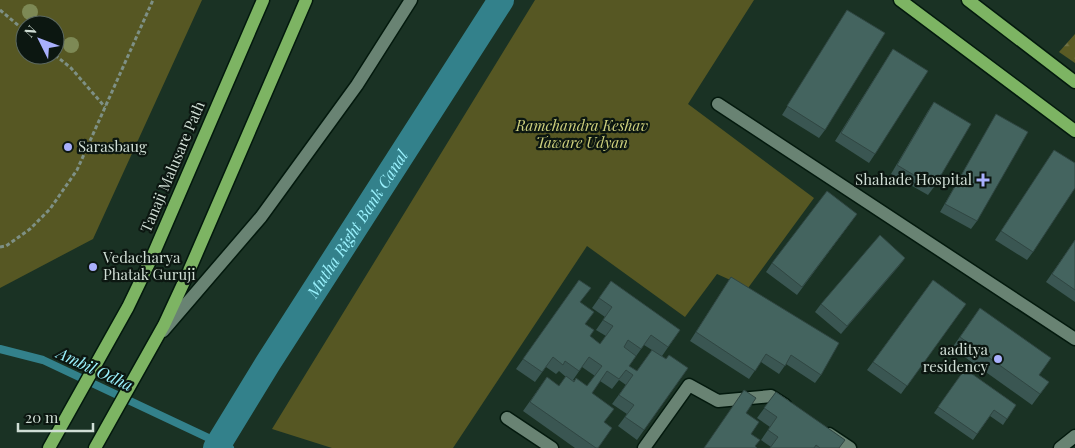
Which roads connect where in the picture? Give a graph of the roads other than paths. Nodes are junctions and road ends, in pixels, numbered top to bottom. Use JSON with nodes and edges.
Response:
{"nodes":[{"id":1,"x":263,"y":0,"type":"edge"},
{"id":2,"x":306,"y":0,"type":"edge"},
{"id":3,"x":412,"y":0,"type":"edge"},
{"id":4,"x":900,"y":0,"type":"edge"},
{"id":5,"x":968,"y":0,"type":"edge"},
{"id":6,"x":1075,"y":82,"type":"edge"},
{"id":7,"x":718,"y":104,"type":"dead end"},
{"id":8,"x":1075,"y":131,"type":"edge"},
{"id":9,"x":1075,"y":339,"type":"edge"},
{"id":10,"x":155,"y":340,"type":"junction"},
{"id":11,"x":795,"y":411,"type":"edge"},
{"id":12,"x":507,"y":418,"type":"dead end"},
{"id":13,"x":818,"y":427,"type":"edge"},
{"id":14,"x":1075,"y":436,"type":"edge"},
{"id":15,"x":49,"y":448,"type":"edge"},
{"id":16,"x":95,"y":448,"type":"edge"},
{"id":17,"x":552,"y":448,"type":"edge"},
{"id":18,"x":644,"y":448,"type":"edge"},
{"id":19,"x":850,"y":448,"type":"edge"},
{"id":20,"x":1060,"y":448,"type":"edge"}],
"edges":[{"from":1,"to":15,"type":"main road","name":"Tanaji Malusare Path"},
{"from":2,"to":10,"type":"main road"},
{"from":3,"to":10,"type":"street"},
{"from":4,"to":8,"type":"main road"},
{"from":5,"to":6,"type":"main road"},
{"from":7,"to":9,"type":"street"},
{"from":10,"to":16,"type":"main road"},
{"from":11,"to":18,"type":"street"},
{"from":12,"to":17,"type":"street"},
{"from":13,"to":19,"type":"street"},
{"from":14,"to":20,"type":"street"}]}
